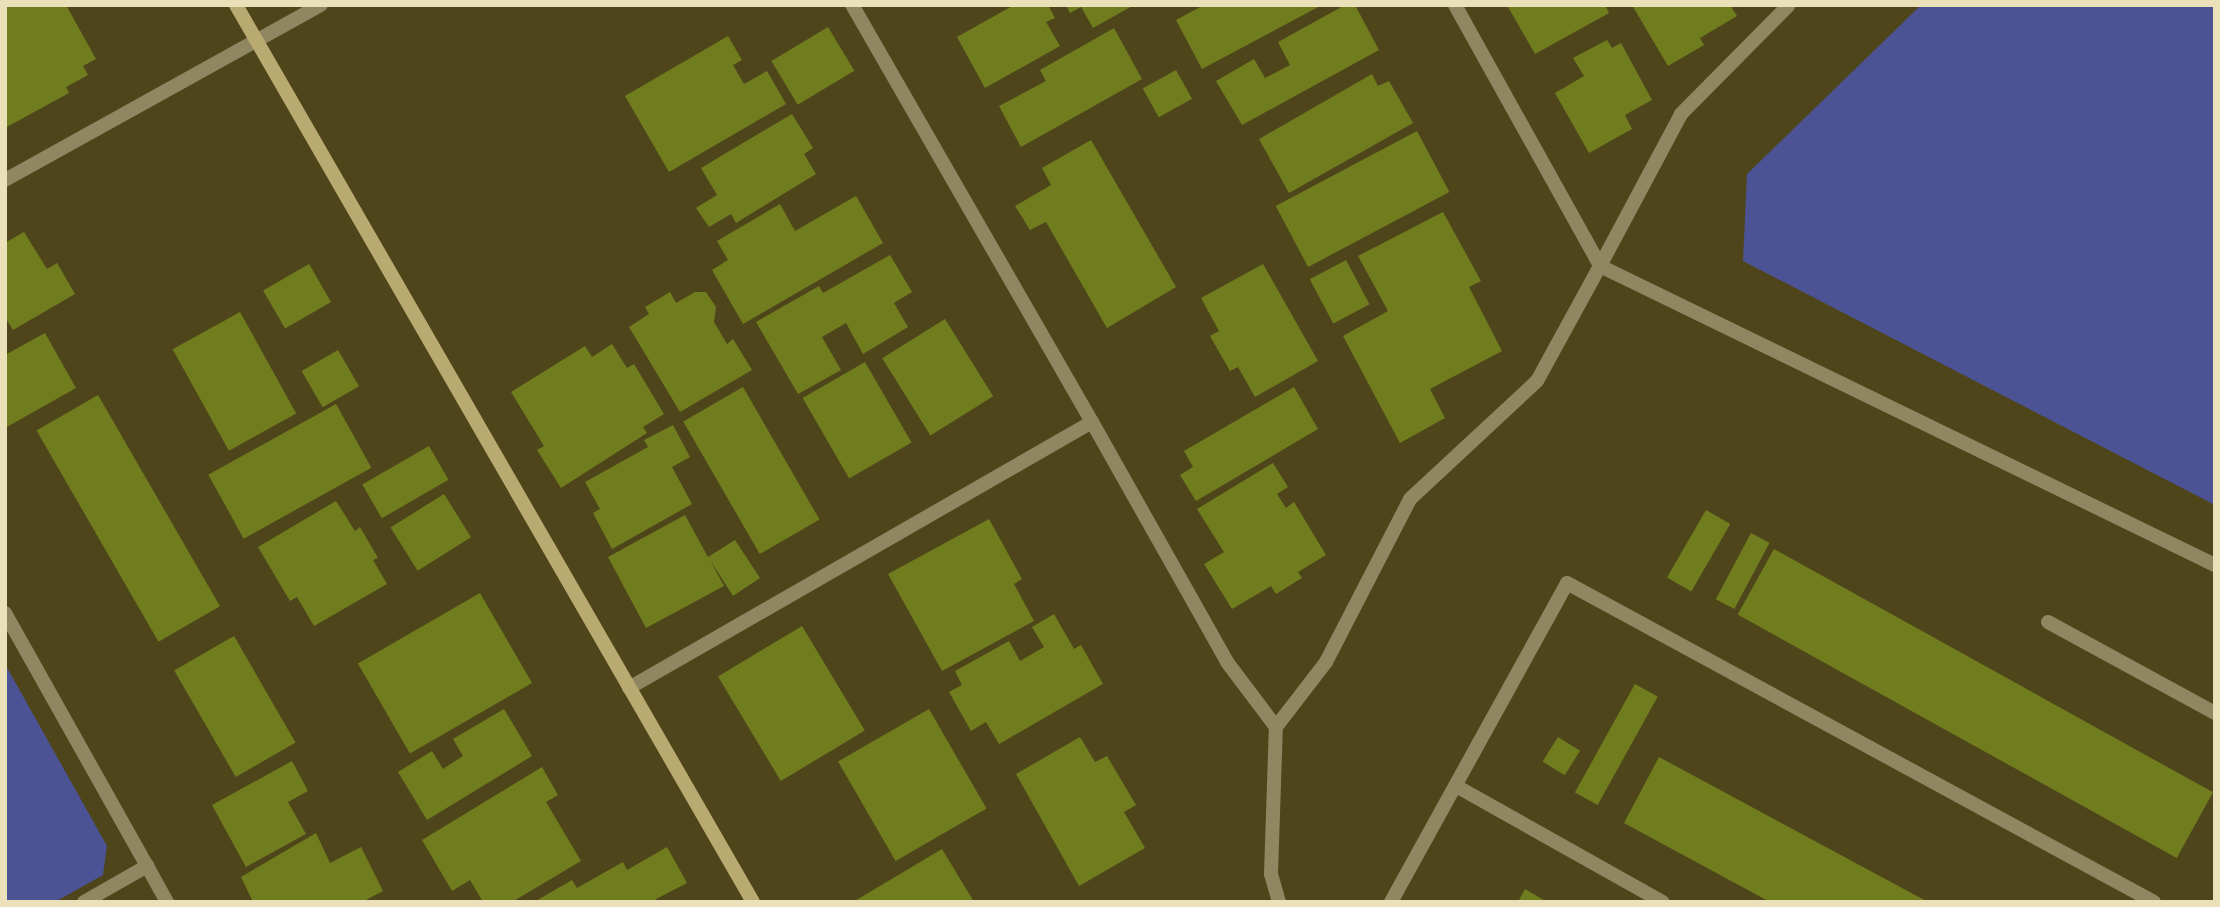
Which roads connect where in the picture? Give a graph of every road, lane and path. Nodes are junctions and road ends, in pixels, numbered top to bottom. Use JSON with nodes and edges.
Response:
{"nodes":[{"id":1,"x":236,"y":5,"type":"edge"},
{"id":2,"x":321,"y":5,"type":"edge"},
{"id":3,"x":852,"y":5,"type":"edge"},
{"id":4,"x":1455,"y":5,"type":"edge"},
{"id":5,"x":1789,"y":5,"type":"edge"},
{"id":6,"x":257,"y":39,"type":"junction"},
{"id":7,"x":5,"y":180,"type":"edge"},
{"id":8,"x":1600,"y":266,"type":"junction"},
{"id":9,"x":1092,"y":422,"type":"junction"},
{"id":10,"x":2215,"y":565,"type":"edge"},
{"id":11,"x":5,"y":613,"type":"edge"},
{"id":12,"x":2048,"y":622,"type":"dead end"},
{"id":13,"x":629,"y":688,"type":"junction"},
{"id":14,"x":2215,"y":713,"type":"edge"},
{"id":15,"x":1276,"y":727,"type":"junction"},
{"id":16,"x":1456,"y":786,"type":"junction"},
{"id":17,"x":147,"y":866,"type":"junction"},
{"id":18,"x":84,"y":902,"type":"edge"},
{"id":19,"x":167,"y":902,"type":"edge"},
{"id":20,"x":754,"y":902,"type":"edge"},
{"id":21,"x":1279,"y":902,"type":"edge"},
{"id":22,"x":1391,"y":902,"type":"edge"},
{"id":23,"x":1664,"y":902,"type":"edge"},
{"id":24,"x":2154,"y":902,"type":"edge"}],
"edges":[{"from":1,"to":6,"type":"street"},
{"from":2,"to":6,"type":"street"},
{"from":3,"to":9,"type":"street"},
{"from":4,"to":8,"type":"street"},
{"from":5,"to":8,"type":"street"},
{"from":6,"to":7,"type":"street"},
{"from":6,"to":13,"type":"street"},
{"from":8,"to":10,"type":"street"},
{"from":8,"to":15,"type":"street"},
{"from":9,"to":13,"type":"street"},
{"from":9,"to":15,"type":"street"},
{"from":11,"to":17,"type":"street"},
{"from":12,"to":14,"type":"street"},
{"from":13,"to":20,"type":"street"},
{"from":15,"to":21,"type":"street"},
{"from":16,"to":22,"type":"street"},
{"from":16,"to":23,"type":"street"},
{"from":16,"to":24,"type":"street"},
{"from":17,"to":18,"type":"street"},
{"from":17,"to":19,"type":"street"}]}
